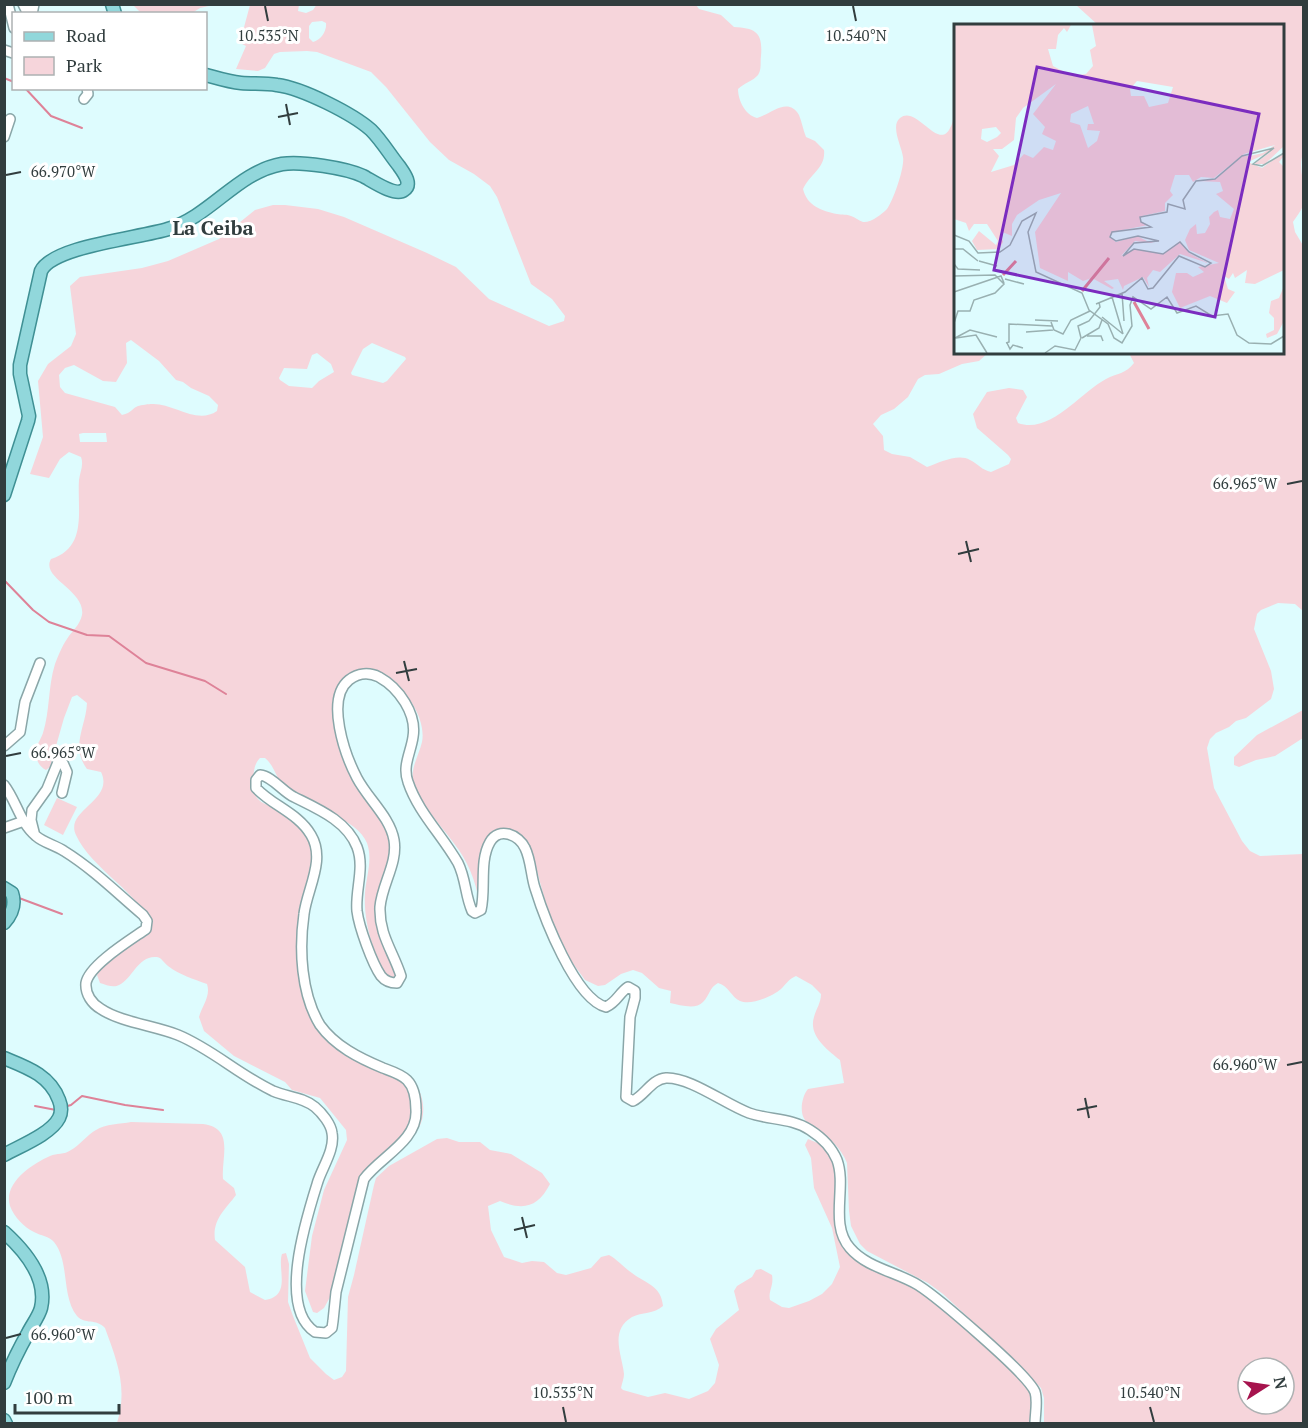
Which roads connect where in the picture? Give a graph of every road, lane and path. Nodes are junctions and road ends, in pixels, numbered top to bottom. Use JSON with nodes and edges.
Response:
{"nodes":[{"id":1,"x":8,"y":4,"type":"edge"},
{"id":2,"x":12,"y":20,"type":"edge"},
{"id":3,"x":207,"y":75,"type":"edge"},
{"id":4,"x":87,"y":90,"type":"edge"},
{"id":5,"x":84,"y":99,"type":"dead end"},
{"id":6,"x":10,"y":119,"type":"dead end"},
{"id":7,"x":4,"y":137,"type":"edge"},
{"id":8,"x":4,"y":495,"type":"edge"},
{"id":9,"x":40,"y":663,"type":"dead end"},
{"id":10,"x":4,"y":746,"type":"edge"},
{"id":11,"x":4,"y":785,"type":"edge"},
{"id":12,"x":62,"y":793,"type":"dead end"},
{"id":13,"x":24,"y":821,"type":"junction"},
{"id":14,"x":4,"y":828,"type":"edge"},
{"id":15,"x":36,"y":836,"type":"junction"},
{"id":16,"x":4,"y":888,"type":"edge"},
{"id":17,"x":4,"y":923,"type":"edge"},
{"id":18,"x":4,"y":1058,"type":"edge"},
{"id":19,"x":4,"y":1155,"type":"edge"},
{"id":20,"x":4,"y":1232,"type":"edge"},
{"id":21,"x":4,"y":1383,"type":"edge"},
{"id":22,"x":1035,"y":1424,"type":"edge"}],
"edges":[{"from":1,"to":2,"type":"street"},
{"from":3,"to":8,"type":"main road"},
{"from":4,"to":5,"type":"street"},
{"from":6,"to":7,"type":"street"},
{"from":9,"to":10,"type":"street"},
{"from":11,"to":13,"type":"street"},
{"from":12,"to":15,"type":"street"},
{"from":13,"to":14,"type":"street"},
{"from":13,"to":15,"type":"street"},
{"from":15,"to":22,"type":"street"},
{"from":16,"to":17,"type":"main road"},
{"from":18,"to":19,"type":"main road"},
{"from":20,"to":21,"type":"main road"}]}
